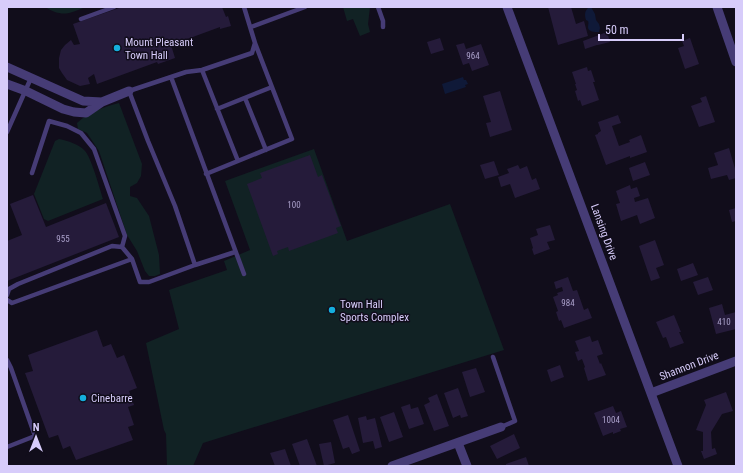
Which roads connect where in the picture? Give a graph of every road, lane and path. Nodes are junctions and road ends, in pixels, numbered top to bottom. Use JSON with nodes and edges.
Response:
{"nodes":[{"id":1,"x":114,"y":7,"type":"edge"},
{"id":2,"x":244,"y":7,"type":"edge"},
{"id":3,"x":305,"y":7,"type":"edge"},
{"id":4,"x":378,"y":7,"type":"edge"},
{"id":5,"x":507,"y":7,"type":"edge"},
{"id":6,"x":717,"y":7,"type":"edge"},
{"id":7,"x":81,"y":19,"type":"dead end"},
{"id":8,"x":251,"y":27,"type":"junction"},
{"id":9,"x":383,"y":27,"type":"dead end"},
{"id":10,"x":256,"y":43,"type":"junction"},
{"id":11,"x":736,"y":62,"type":"edge"},
{"id":12,"x":7,"y":67,"type":"edge"},
{"id":13,"x":202,"y":70,"type":"junction"},
{"id":14,"x":171,"y":77,"type":"junction"},
{"id":15,"x":31,"y":78,"type":"junction"},
{"id":16,"x":7,"y":84,"type":"edge"},
{"id":17,"x":272,"y":87,"type":"junction"},
{"id":18,"x":26,"y":91,"type":"junction"},
{"id":19,"x":129,"y":91,"type":"junction"},
{"id":20,"x":245,"y":98,"type":"junction"},
{"id":21,"x":102,"y":102,"type":"junction"},
{"id":22,"x":217,"y":109,"type":"junction"},
{"id":23,"x":7,"y":132,"type":"edge"},
{"id":24,"x":266,"y":150,"type":"junction"},
{"id":25,"x":238,"y":161,"type":"junction"},
{"id":26,"x":32,"y":173,"type":"dead end"},
{"id":27,"x":206,"y":174,"type":"junction"},
{"id":28,"x":122,"y":247,"type":"junction"},
{"id":29,"x":235,"y":252,"type":"junction"},
{"id":30,"x":132,"y":259,"type":"junction"},
{"id":31,"x":195,"y":265,"type":"junction"},
{"id":32,"x":244,"y":274,"type":"dead end"},
{"id":33,"x":7,"y":295,"type":"edge"},
{"id":34,"x":7,"y":300,"type":"edge"},
{"id":35,"x":493,"y":357,"type":"dead end"},
{"id":36,"x":7,"y":360,"type":"edge"},
{"id":37,"x":736,"y":361,"type":"edge"},
{"id":38,"x":651,"y":393,"type":"junction"},
{"id":39,"x":501,"y":427,"type":"joint"},
{"id":40,"x":458,"y":443,"type":"junction"},
{"id":41,"x":7,"y":447,"type":"edge"},
{"id":42,"x":392,"y":466,"type":"edge"},
{"id":43,"x":467,"y":466,"type":"edge"},
{"id":44,"x":678,"y":466,"type":"edge"}],
"edges":[{"from":1,"to":7,"type":"lane"},
{"from":2,"to":8,"type":"lane"},
{"from":3,"to":8,"type":"lane"},
{"from":4,"to":9,"type":"lane"},
{"from":5,"to":38,"type":"street","name":"Lansing Drive"},
{"from":6,"to":11,"type":"street"},
{"from":8,"to":10,"type":"lane"},
{"from":10,"to":13,"type":"lane"},
{"from":10,"to":17,"type":"lane"},
{"from":12,"to":15,"type":"street"},
{"from":13,"to":14,"type":"lane"},
{"from":13,"to":22,"type":"lane"},
{"from":14,"to":19,"type":"lane"},
{"from":14,"to":27,"type":"lane"},
{"from":15,"to":18,"type":"lane"},
{"from":15,"to":21,"type":"street"},
{"from":16,"to":18,"type":"street"},
{"from":17,"to":20,"type":"lane"},
{"from":17,"to":24,"type":"lane"},
{"from":18,"to":21,"type":"street"},
{"from":18,"to":23,"type":"lane"},
{"from":19,"to":21,"type":"street"},
{"from":19,"to":31,"type":"lane"},
{"from":20,"to":22,"type":"lane"},
{"from":20,"to":24,"type":"lane"},
{"from":22,"to":25,"type":"lane"},
{"from":24,"to":25,"type":"lane"},
{"from":25,"to":27,"type":"lane"},
{"from":26,"to":28,"type":"lane"},
{"from":27,"to":29,"type":"lane"},
{"from":28,"to":30,"type":"lane"},
{"from":28,"to":33,"type":"lane"},
{"from":29,"to":31,"type":"lane"},
{"from":29,"to":32,"type":"lane"},
{"from":30,"to":31,"type":"lane"},
{"from":30,"to":34,"type":"lane"},
{"from":35,"to":39,"type":"lane"},
{"from":36,"to":41,"type":"lane"},
{"from":37,"to":38,"type":"street","name":"Shannon Drive"},
{"from":38,"to":44,"type":"street","name":"Lansing Drive"},
{"from":39,"to":40,"type":"street"},
{"from":40,"to":42,"type":"street"},
{"from":40,"to":43,"type":"street"}]}
